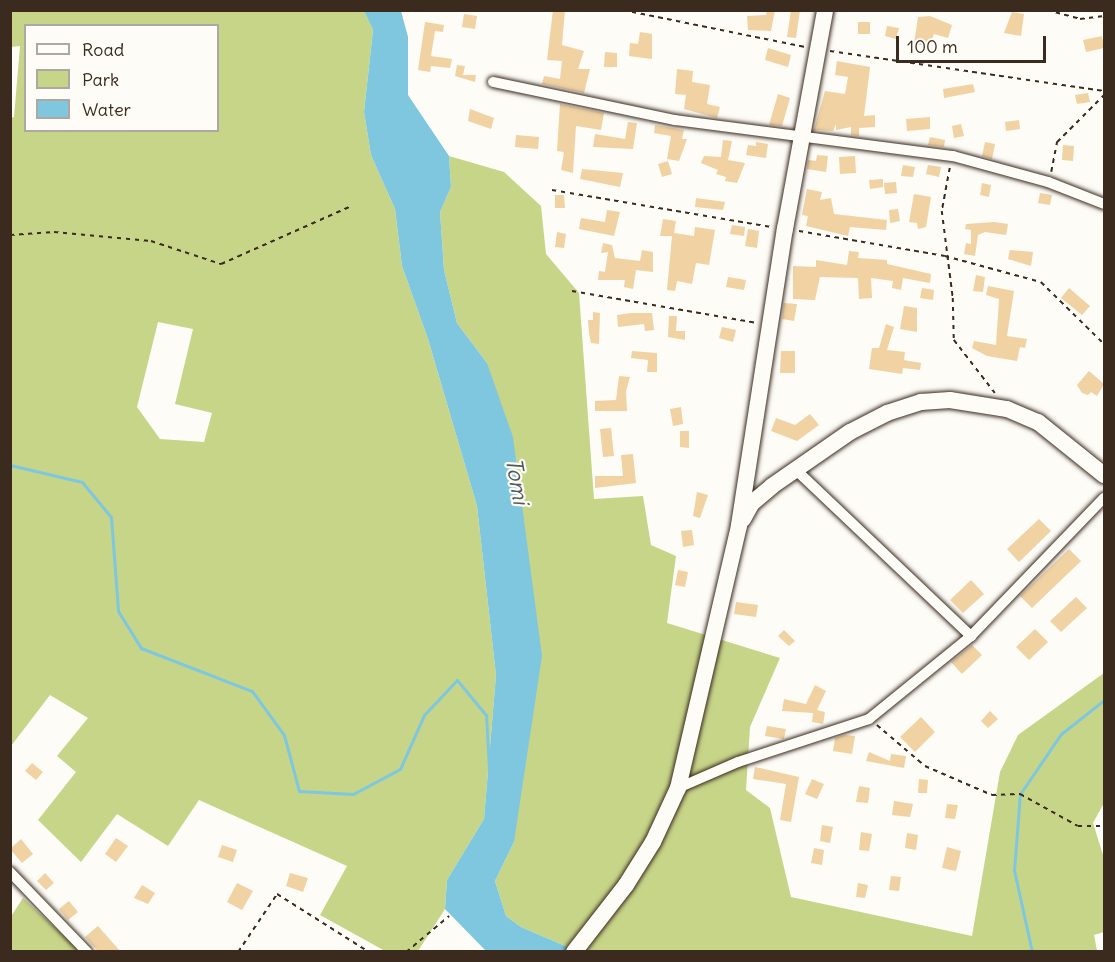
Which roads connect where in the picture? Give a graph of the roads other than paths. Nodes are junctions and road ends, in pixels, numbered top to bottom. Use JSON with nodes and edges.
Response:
{"nodes":[{"id":1,"x":825,"y":10,"type":"edge"},
{"id":2,"x":493,"y":82,"type":"dead end"},
{"id":3,"x":802,"y":139,"type":"junction"},
{"id":4,"x":1104,"y":204,"type":"edge"},
{"id":5,"x":795,"y":469,"type":"junction"},
{"id":6,"x":1104,"y":475,"type":"edge"},
{"id":7,"x":1104,"y":498,"type":"edge"},
{"id":8,"x":739,"y":525,"type":"junction"},
{"id":9,"x":971,"y":636,"type":"junction"},
{"id":10,"x":678,"y":788,"type":"junction"},
{"id":11,"x":10,"y":872,"type":"edge"},
{"id":12,"x":575,"y":950,"type":"edge"},
{"id":13,"x":87,"y":951,"type":"edge"}],
"edges":[{"from":1,"to":3,"type":"main road"},
{"from":2,"to":3,"type":"street"},
{"from":3,"to":4,"type":"street"},
{"from":3,"to":8,"type":"main road"},
{"from":5,"to":6,"type":"main road"},
{"from":5,"to":8,"type":"main road"},
{"from":5,"to":9,"type":"street"},
{"from":7,"to":9,"type":"street"},
{"from":8,"to":10,"type":"main road"},
{"from":9,"to":10,"type":"street"},
{"from":10,"to":12,"type":"main road"},
{"from":11,"to":13,"type":"street"}]}
